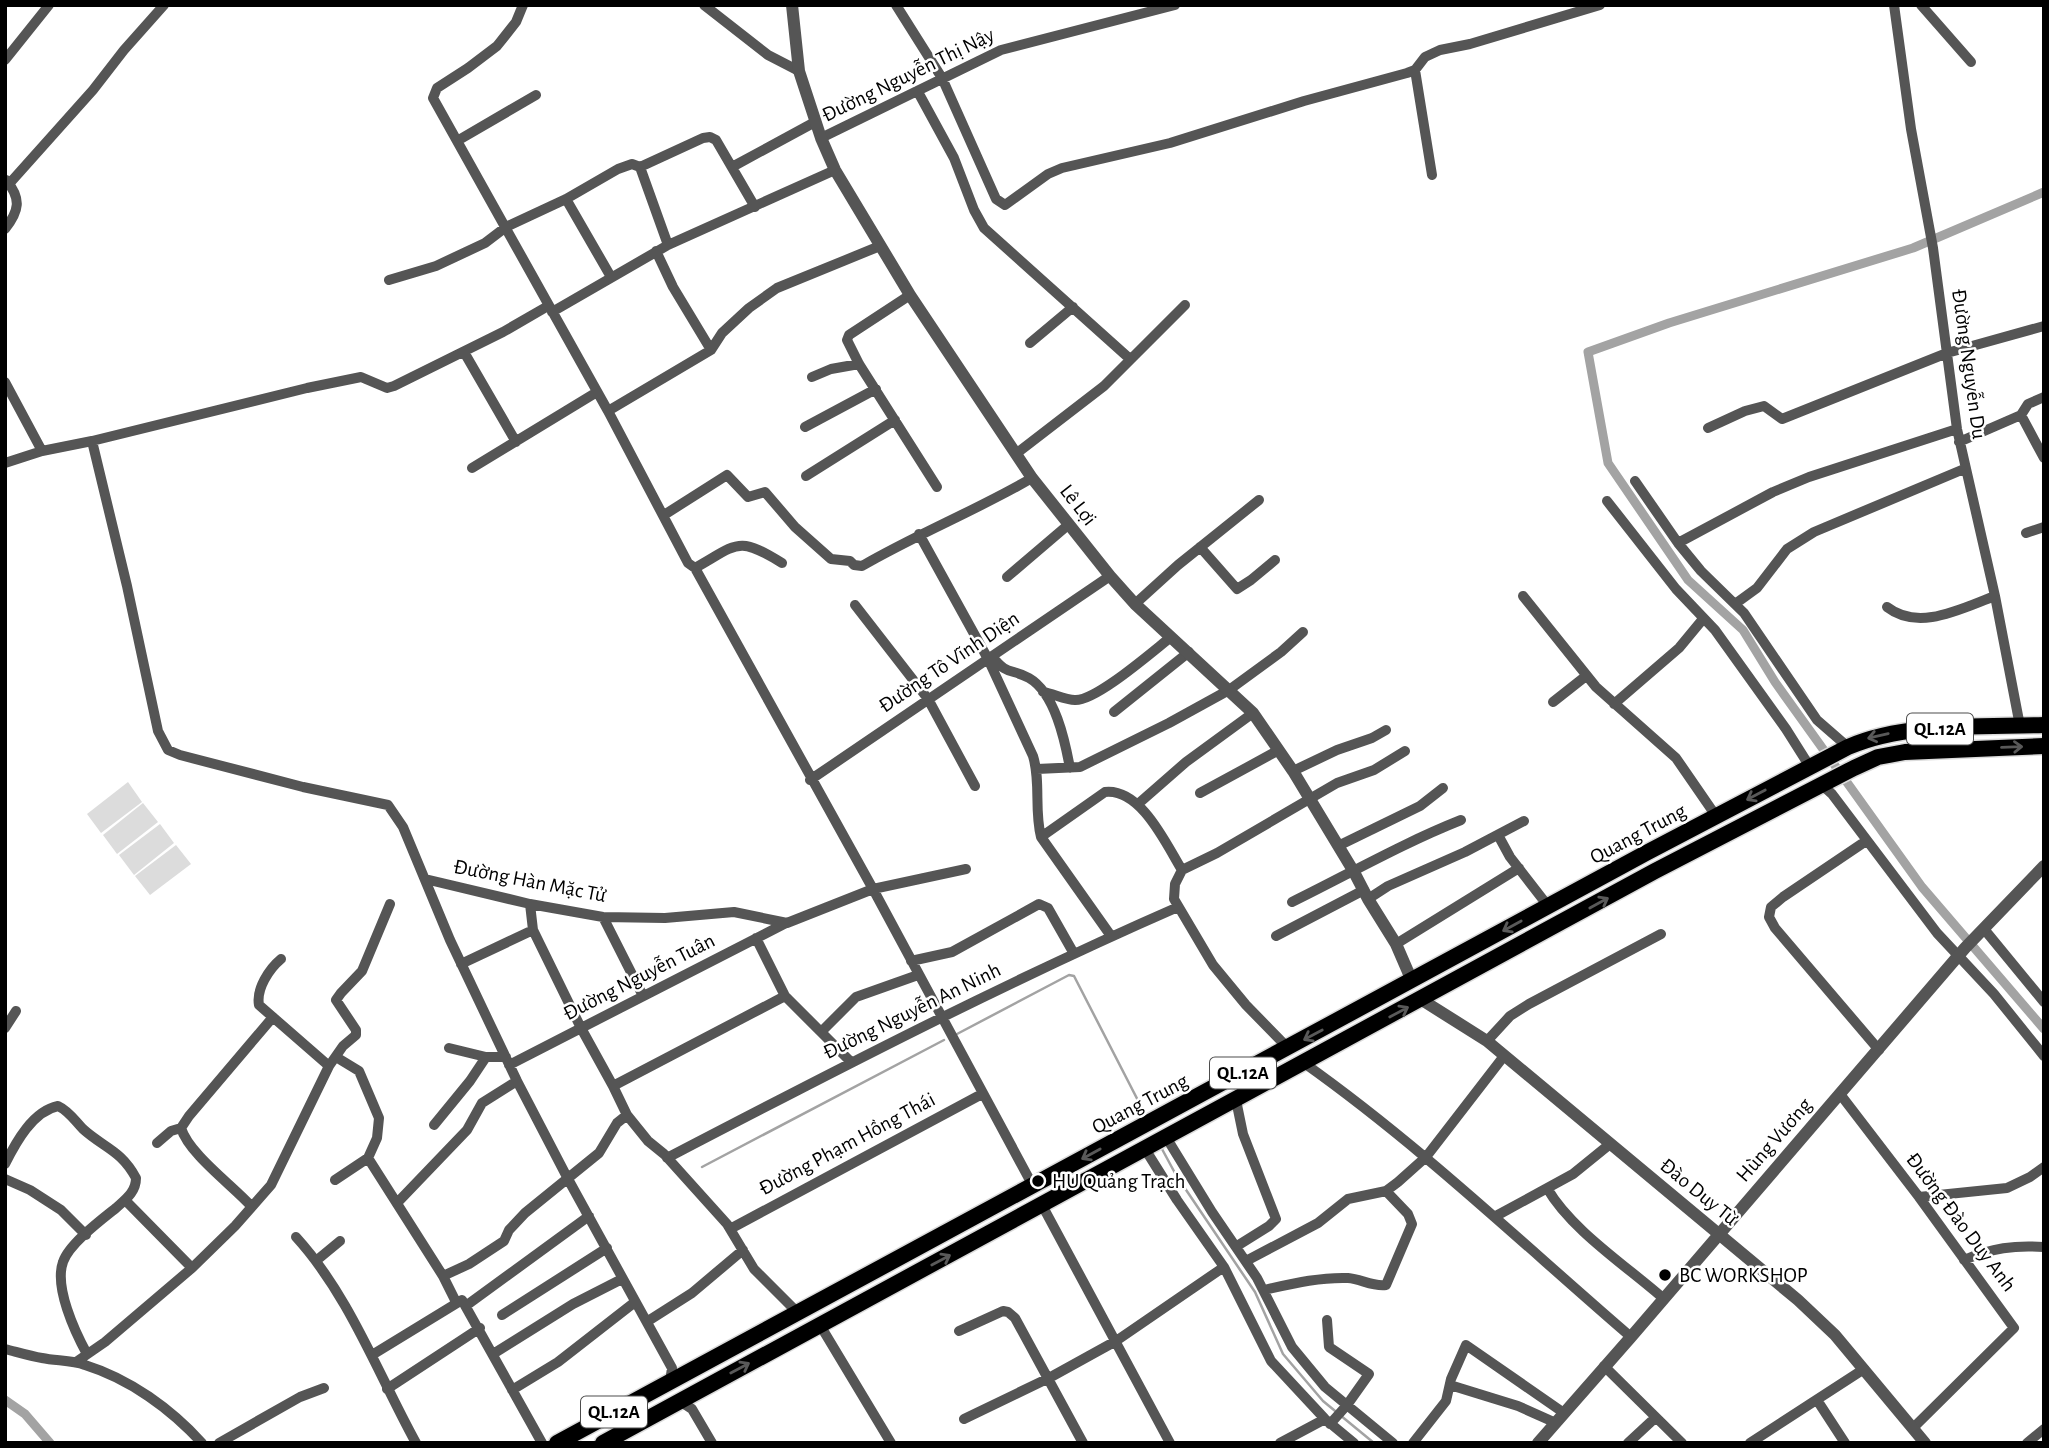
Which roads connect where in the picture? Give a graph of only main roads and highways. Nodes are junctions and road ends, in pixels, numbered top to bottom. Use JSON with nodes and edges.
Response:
{"nodes":[{"id":1,"x":2044,"y":725,"type":"edge"},
{"id":2,"x":1975,"y":727,"type":"junction"},
{"id":3,"x":2044,"y":746,"type":"edge"},
{"id":4,"x":1975,"y":748,"type":"junction"},
{"id":5,"x":1646,"y":853,"type":"junction"},
{"id":6,"x":1656,"y":872,"type":"junction"},
{"id":7,"x":1412,"y":981,"type":"junction"},
{"id":8,"x":1422,"y":1000,"type":"junction"},
{"id":9,"x":1227,"y":1082,"type":"junction"},
{"id":10,"x":1236,"y":1100,"type":"junction"},
{"id":11,"x":1175,"y":1109,"type":"junction"},
{"id":12,"x":1184,"y":1128,"type":"junction"},
{"id":13,"x":1128,"y":1134,"type":"junction"},
{"id":14,"x":1141,"y":1151,"type":"junction"},
{"id":15,"x":1033,"y":1186,"type":"junction"},
{"id":16,"x":1042,"y":1205,"type":"junction"},
{"id":17,"x":670,"y":1382,"type":"junction"},
{"id":18,"x":680,"y":1401,"type":"junction"},
{"id":19,"x":557,"y":1443,"type":"edge"},
{"id":20,"x":603,"y":1443,"type":"edge"}],
"edges":[{"from":1,"to":2,"type":"highway","number":"QL.12A"},
{"from":2,"to":4,"type":"highway"},
{"from":2,"to":5,"type":"highway","name":"Quang Trung","number":"QL.12A","one_way":true},
{"from":4,"to":3,"type":"highway","number":"QL.12A","one_way":true},
{"from":4,"to":6,"type":"highway","name":"Quang Trung","number":"QL.12A"},
{"from":5,"to":6,"type":"highway"},
{"from":5,"to":7,"type":"highway","name":"Quang Trung","number":"QL.12A","one_way":true},
{"from":8,"to":6,"type":"highway","name":"Quang Trung","number":"QL.12A","one_way":true},
{"from":7,"to":8,"type":"highway"},
{"from":7,"to":9,"type":"highway","name":"Quang Trung","number":"QL.12A","one_way":true},
{"from":10,"to":8,"type":"highway","name":"Quang Trung","number":"QL.12A","one_way":true},
{"from":9,"to":10,"type":"highway"},
{"from":9,"to":11,"type":"highway","name":"Quang Trung","number":"QL.12A"},
{"from":10,"to":12,"type":"highway","name":"Quang Trung","number":"QL.12A"},
{"from":11,"to":12,"type":"highway"},
{"from":11,"to":13,"type":"highway","name":"Quang Trung","number":"QL.12A"},
{"from":12,"to":14,"type":"highway","name":"Quang Trung","number":"QL.12A"},
{"from":13,"to":14,"type":"highway"},
{"from":13,"to":15,"type":"highway","name":"Quang Trung","number":"QL.12A","one_way":true},
{"from":14,"to":16,"type":"highway","name":"Quang Trung","number":"QL.12A"},
{"from":15,"to":16,"type":"highway"},
{"from":15,"to":17,"type":"highway","name":"Quang Trung","number":"QL.12A"},
{"from":18,"to":16,"type":"highway","name":"Quang Trung","number":"QL.12A","one_way":true},
{"from":17,"to":18,"type":"highway"},
{"from":17,"to":19,"type":"highway","name":"Quang Trung","number":"QL.12A"},
{"from":18,"to":20,"type":"highway","name":"Quang Trung","number":"QL.12A"}]}
